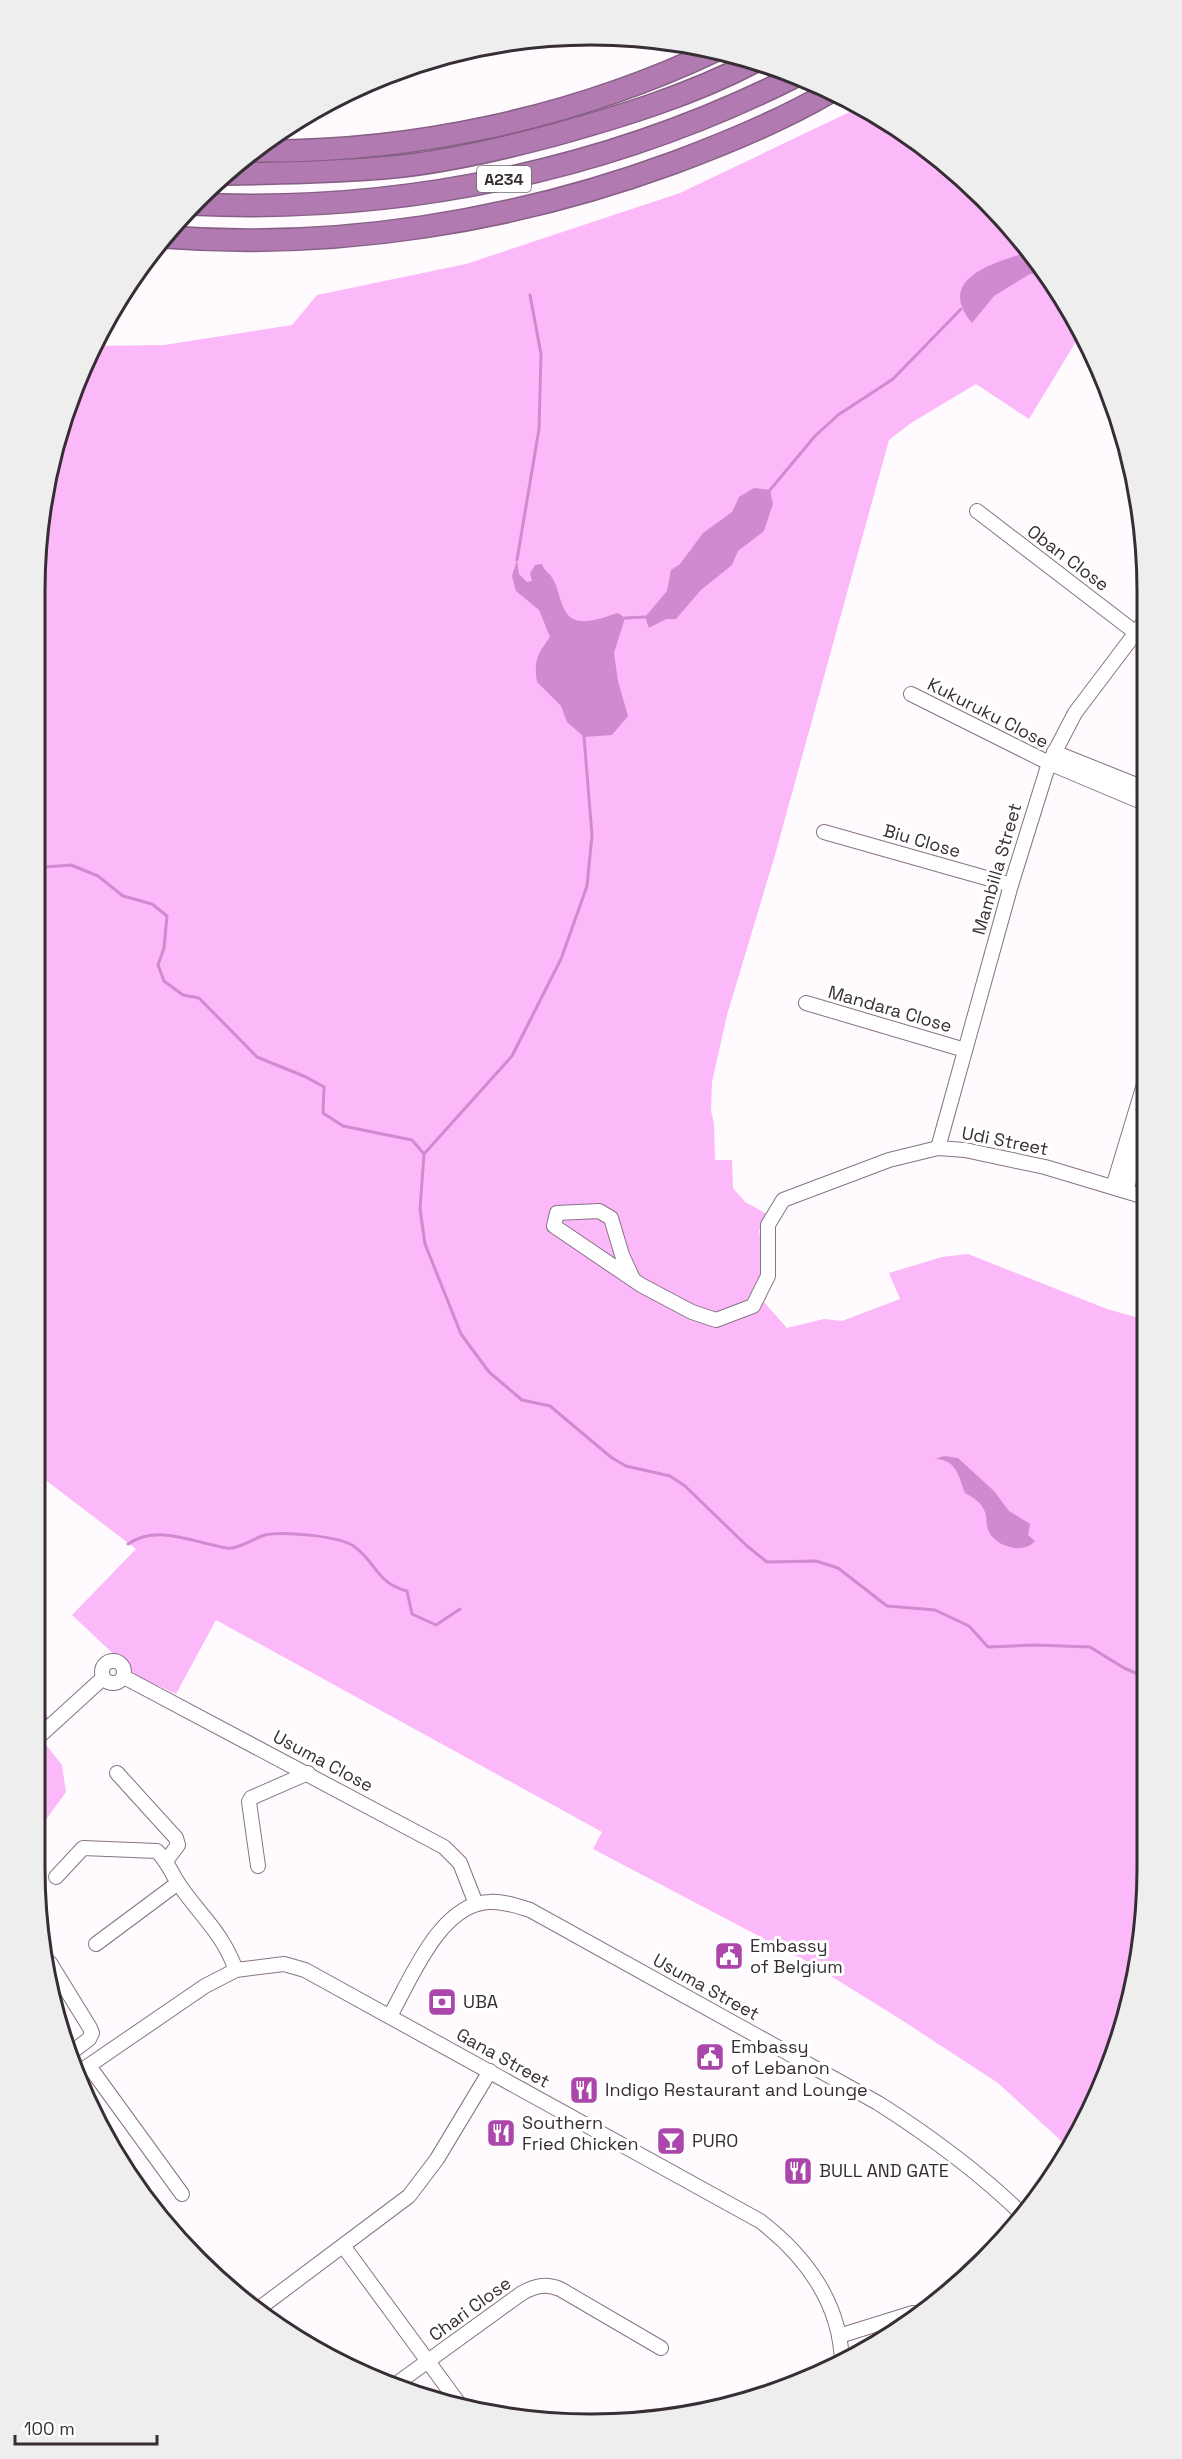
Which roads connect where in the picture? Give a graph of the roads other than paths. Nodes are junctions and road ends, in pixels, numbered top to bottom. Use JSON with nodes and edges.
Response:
{"nodes":[{"id":1,"x":703,"y":56,"type":"edge"},
{"id":2,"x":742,"y":67,"type":"edge"},
{"id":3,"x":785,"y":81,"type":"edge"},
{"id":4,"x":821,"y":96,"type":"edge"},
{"id":5,"x":269,"y":151,"type":"edge"},
{"id":6,"x":239,"y":174,"type":"edge"},
{"id":7,"x":206,"y":204,"type":"edge"},
{"id":8,"x":184,"y":227,"type":"edge"},
{"id":9,"x":175,"y":237,"type":"edge"},
{"id":10,"x":253,"y":239,"type":"junction"},
{"id":11,"x":977,"y":511,"type":"dead end"},
{"id":12,"x":1137,"y":626,"type":"edge"},
{"id":13,"x":1137,"y":632,"type":"edge"},
{"id":14,"x":911,"y":694,"type":"dead end"},
{"id":15,"x":1051,"y":757,"type":"junction"},
{"id":16,"x":1137,"y":787,"type":"edge"},
{"id":17,"x":1137,"y":800,"type":"edge"},
{"id":18,"x":824,"y":832,"type":"dead end"},
{"id":19,"x":1011,"y":885,"type":"junction"},
{"id":20,"x":806,"y":1003,"type":"dead end"},
{"id":21,"x":965,"y":1050,"type":"junction"},
{"id":22,"x":1137,"y":1116,"type":"edge"},
{"id":23,"x":1137,"y":1146,"type":"edge"},
{"id":24,"x":938,"y":1148,"type":"junction"},
{"id":25,"x":1120,"y":1189,"type":"junction"},
{"id":26,"x":1137,"y":1194,"type":"edge"},
{"id":27,"x":633,"y":1279,"type":"junction"},
{"id":28,"x":124,"y":1677,"type":"junction"},
{"id":29,"x":103,"y":1678,"type":"junction"},
{"id":30,"x":45,"y":1730,"type":"edge"},
{"id":31,"x":117,"y":1773,"type":"dead end"},
{"id":32,"x":308,"y":1773,"type":"junction"},
{"id":33,"x":166,"y":1860,"type":"junction"},
{"id":34,"x":258,"y":1866,"type":"dead end"},
{"id":35,"x":56,"y":1877,"type":"dead end"},
{"id":36,"x":178,"y":1883,"type":"junction"},
{"id":37,"x":476,"y":1904,"type":"junction"},
{"id":38,"x":96,"y":1944,"type":"dead end"},
{"id":39,"x":54,"y":1970,"type":"edge"},
{"id":40,"x":236,"y":1970,"type":"junction"},
{"id":41,"x":390,"y":2016,"type":"junction"},
{"id":42,"x":76,"y":2049,"type":"edge"},
{"id":43,"x":84,"y":2069,"type":"edge"},
{"id":44,"x":490,"y":2072,"type":"junction"},
{"id":45,"x":85,"y":2073,"type":"edge"},
{"id":46,"x":182,"y":2194,"type":"dead end"},
{"id":47,"x":1017,"y":2209,"type":"edge"},
{"id":48,"x":344,"y":2247,"type":"junction"},
{"id":49,"x":265,"y":2305,"type":"edge"},
{"id":50,"x":901,"y":2317,"type":"edge"},
{"id":51,"x":839,"y":2336,"type":"junction"},
{"id":52,"x":661,"y":2348,"type":"dead end"},
{"id":53,"x":841,"y":2353,"type":"edge"},
{"id":54,"x":428,"y":2361,"type":"junction"},
{"id":55,"x":402,"y":2380,"type":"edge"},
{"id":56,"x":453,"y":2396,"type":"edge"}],
"edges":[{"from":1,"to":5,"type":"highway"},
{"from":2,"to":6,"type":"highway","number":"A234"},
{"from":3,"to":7,"type":"highway","number":"A234"},
{"from":4,"to":10,"type":"highway"},
{"from":8,"to":10,"type":"highway"},
{"from":9,"to":10,"type":"highway"},
{"from":11,"to":12,"type":"street","name":"Oban Close"},
{"from":13,"to":15,"type":"street","name":"Mambilla Street"},
{"from":14,"to":15,"type":"street","name":"Kukuruku Close"},
{"from":15,"to":16,"type":"street"},
{"from":15,"to":17,"type":"street"},
{"from":15,"to":19,"type":"street","name":"Mambilla Street"},
{"from":18,"to":19,"type":"street","name":"Biu Close"},
{"from":19,"to":21,"type":"street","name":"Mambilla Street"},
{"from":20,"to":21,"type":"street","name":"Mandara Close"},
{"from":21,"to":24,"type":"street","name":"Mambilla Street"},
{"from":22,"to":25,"type":"street"},
{"from":23,"to":25,"type":"street"},
{"from":24,"to":25,"type":"street","name":"Udi Street"},
{"from":24,"to":27,"type":"street","name":"Udi Street"},
{"from":25,"to":26,"type":"street","name":"Udi Street"},
{"from":27,"to":27,"type":"street"},
{"from":28,"to":29,"type":"street"},
{"from":28,"to":29,"type":"street","name":"Usuma Close"},
{"from":28,"to":32,"type":"street","name":"Usuma Close"},
{"from":29,"to":30,"type":"street","name":"Usuma Close"},
{"from":31,"to":33,"type":"street"},
{"from":32,"to":34,"type":"street"},
{"from":32,"to":37,"type":"street","name":"Usuma Close"},
{"from":33,"to":35,"type":"street"},
{"from":33,"to":36,"type":"street"},
{"from":36,"to":38,"type":"street"},
{"from":36,"to":40,"type":"street"},
{"from":37,"to":41,"type":"street","name":"Usuma Street"},
{"from":37,"to":47,"type":"street","name":"Usuma Street"},
{"from":39,"to":42,"type":"street"},
{"from":40,"to":41,"type":"street","name":"Gana Street"},
{"from":40,"to":43,"type":"street","name":"Gana Street"},
{"from":41,"to":44,"type":"street","name":"Gana Street"},
{"from":44,"to":48,"type":"street"},
{"from":44,"to":51,"type":"street","name":"Gana Street"},
{"from":45,"to":46,"type":"street"},
{"from":48,"to":49,"type":"street"},
{"from":48,"to":54,"type":"street"},
{"from":50,"to":51,"type":"street"},
{"from":51,"to":53,"type":"street","name":"Gana Street"},
{"from":52,"to":54,"type":"street","name":"Chari Close"},
{"from":54,"to":55,"type":"street","name":"Chari Close"},
{"from":54,"to":56,"type":"street"}]}
